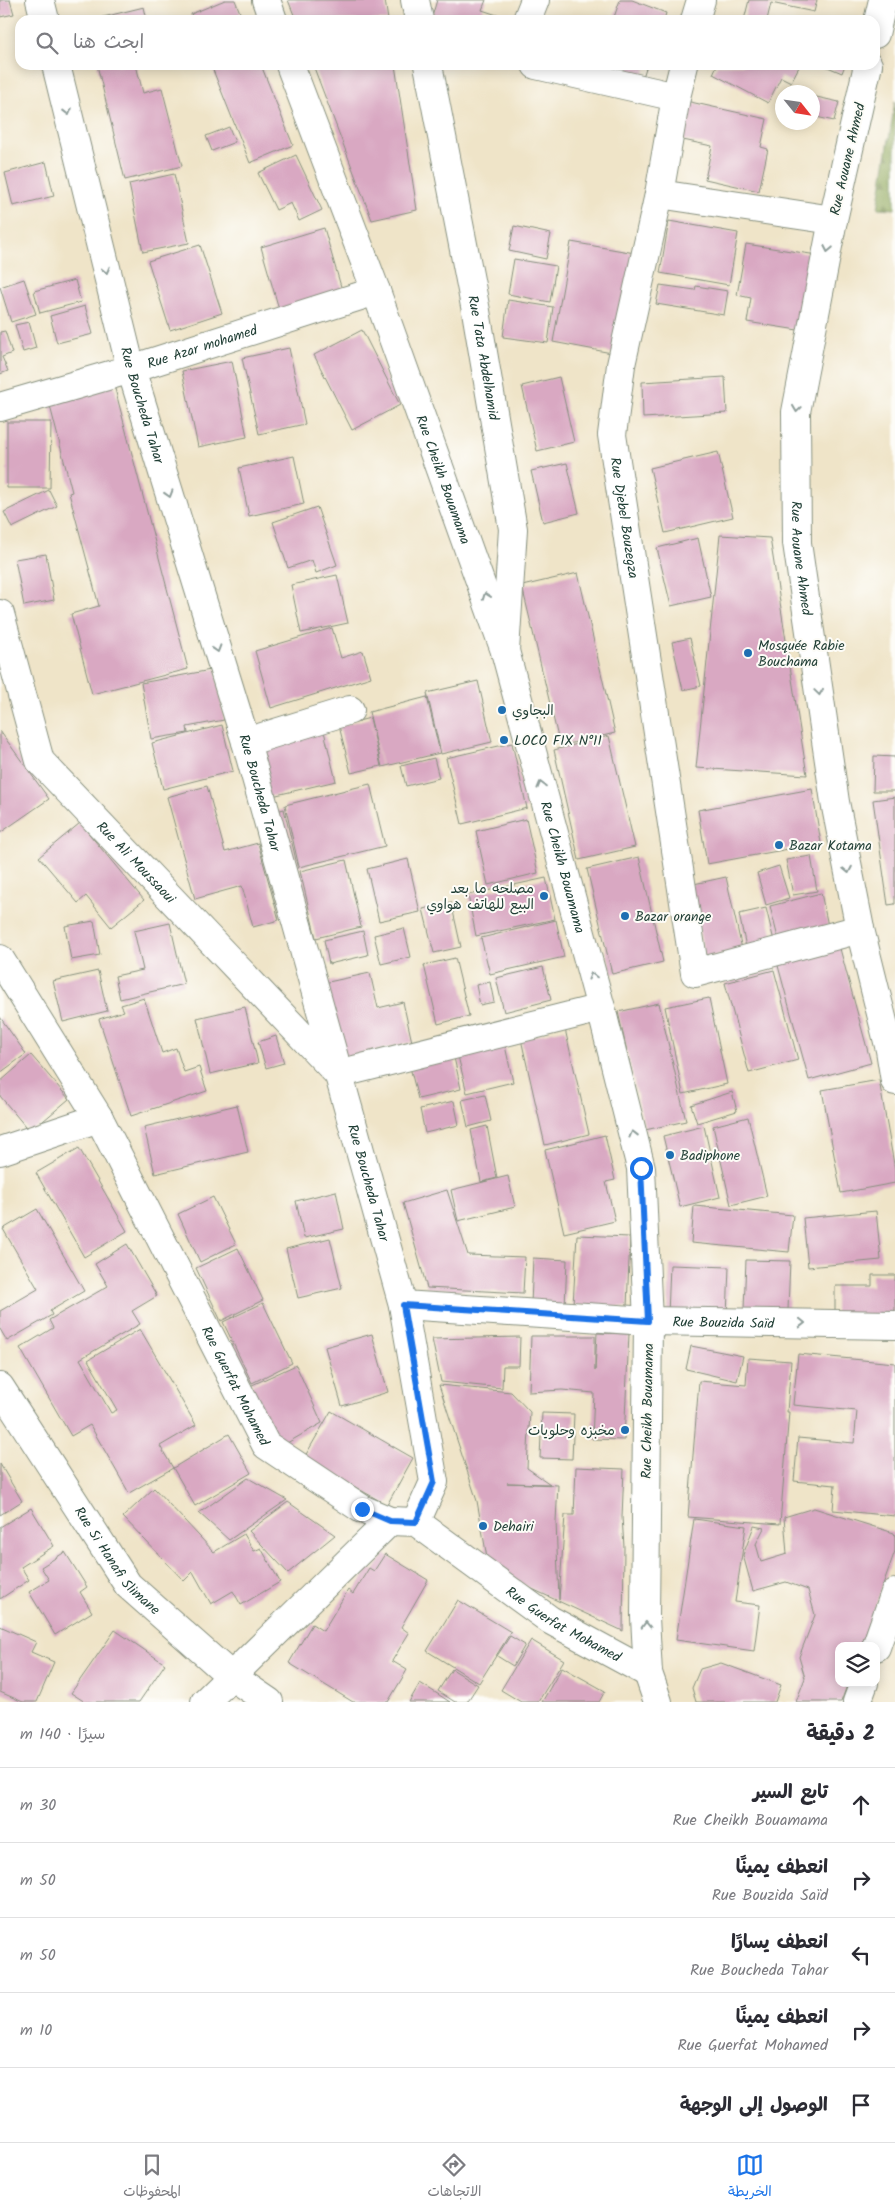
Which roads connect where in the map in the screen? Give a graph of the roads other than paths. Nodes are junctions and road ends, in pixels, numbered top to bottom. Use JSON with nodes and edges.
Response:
{"nodes":[{"id":1,"x":40,"y":0,"type":"edge"},
{"id":2,"x":266,"y":0,"type":"edge"},
{"id":3,"x":415,"y":0,"type":"edge"},
{"id":4,"x":534,"y":0,"type":"edge"},
{"id":5,"x":701,"y":0,"type":"edge"},
{"id":6,"x":883,"y":0,"type":"edge"},
{"id":7,"x":44,"y":15,"type":"edge"},
{"id":8,"x":271,"y":15,"type":"edge"},
{"id":9,"x":418,"y":15,"type":"edge"},
{"id":10,"x":529,"y":15,"type":"edge"},
{"id":11,"x":696,"y":15,"type":"edge"},
{"id":12,"x":879,"y":15,"type":"edge"},
{"id":13,"x":57,"y":70,"type":"edge"},
{"id":14,"x":292,"y":70,"type":"edge"},
{"id":15,"x":429,"y":70,"type":"edge"},
{"id":16,"x":558,"y":70,"type":"edge"},
{"id":17,"x":683,"y":70,"type":"edge"},
{"id":18,"x":867,"y":70,"type":"edge"},
{"id":19,"x":676,"y":97,"type":"junction"},
{"id":20,"x":659,"y":194,"type":"junction"},
{"id":21,"x":834,"y":220,"type":"junction"},
{"id":22,"x":376,"y":291,"type":"junction"},
{"id":23,"x":131,"y":370,"type":"junction"},
{"id":24,"x":0,"y":407,"type":"edge"},
{"id":25,"x":0,"y":614,"type":"edge"},
{"id":26,"x":505,"y":651,"type":"junction"},
{"id":27,"x":350,"y":710,"type":"dead end"},
{"id":28,"x":246,"y":742,"type":"junction"},
{"id":29,"x":860,"y":928,"type":"junction"},
{"id":30,"x":0,"y":959,"type":"edge"},
{"id":31,"x":601,"y":1008,"type":"junction"},
{"id":32,"x":338,"y":1074,"type":"junction"},
{"id":33,"x":895,"y":1081,"type":"edge"},
{"id":34,"x":99,"y":1118,"type":"junction"},
{"id":35,"x":0,"y":1151,"type":"edge"},
{"id":36,"x":403,"y":1305,"type":"junction"},
{"id":37,"x":648,"y":1321,"type":"junction"},
{"id":38,"x":895,"y":1325,"type":"edge"},
{"id":39,"x":0,"y":1387,"type":"edge"},
{"id":40,"x":390,"y":1521,"type":"junction"},
{"id":41,"x":416,"y":1522,"type":"junction"},
{"id":42,"x":895,"y":1593,"type":"edge"},
{"id":43,"x":878,"y":1642,"type":"edge"},
{"id":44,"x":648,"y":1673,"type":"junction"},
{"id":45,"x":231,"y":1676,"type":"junction"},
{"id":46,"x":863,"y":1687,"type":"edge"},
{"id":47,"x":205,"y":1702,"type":"edge"},
{"id":48,"x":269,"y":1702,"type":"edge"},
{"id":49,"x":658,"y":1702,"type":"edge"},
{"id":50,"x":857,"y":1702,"type":"edge"}],
"edges":[{"from":1,"to":7,"type":"street"},
{"from":2,"to":8,"type":"street"},
{"from":3,"to":9,"type":"street"},
{"from":4,"to":10,"type":"street"},
{"from":5,"to":11,"type":"street"},
{"from":6,"to":12,"type":"street"},
{"from":13,"to":23,"type":"street","name":"Rue Boucheda Tahar","one_way":true},
{"from":14,"to":22,"type":"street","name":"Rue Cheikh Bouamama"},
{"from":15,"to":26,"type":"street","name":"Rue Tata Abdelhamid"},
{"from":16,"to":19,"type":"street"},
{"from":17,"to":19,"type":"street","name":"Rue Djebel Bouzegza"},
{"from":18,"to":21,"type":"street","name":"Rue Aouane Ahmed"},
{"from":19,"to":20,"type":"street","name":"Rue Djebel Bouzegza"},
{"from":20,"to":21,"type":"street"},
{"from":20,"to":29,"type":"street","name":"Rue Djebel Bouzegza"},
{"from":21,"to":29,"type":"street","name":"Rue Aouane Ahmed","one_way":true},
{"from":22,"to":23,"type":"street","name":"Rue Azar mohamed"},
{"from":26,"to":22,"type":"street","name":"Rue Cheikh Bouamama","one_way":true},
{"from":23,"to":24,"type":"street","name":"Rue Azar mohamed"},
{"from":23,"to":28,"type":"street","name":"Rue Boucheda Tahar","one_way":true},
{"from":25,"to":32,"type":"street","name":"Rue Ali Moussaoui"},
{"from":31,"to":26,"type":"street","name":"Rue Cheikh Bouamama","one_way":true},
{"from":27,"to":28,"type":"street"},
{"from":28,"to":32,"type":"street","name":"Rue Boucheda Tahar"},
{"from":29,"to":33,"type":"street","name":"Rue Aouane Ahmed"},
{"from":30,"to":34,"type":"street","name":"Rue Guerfat Mohamed"},
{"from":31,"to":32,"type":"street"},
{"from":37,"to":31,"type":"street","name":"Rue Cheikh Bouamama","one_way":true},
{"from":32,"to":36,"type":"street","name":"Rue Boucheda Tahar"},
{"from":34,"to":35,"type":"street"},
{"from":34,"to":40,"type":"street","name":"Rue Guerfat Mohamed"},
{"from":36,"to":37,"type":"street","name":"Rue Bouzida Saïd"},
{"from":36,"to":41,"type":"street","name":"Rue Boucheda Tahar"},
{"from":37,"to":38,"type":"street","name":"Rue Bouzida Saïd","one_way":true},
{"from":44,"to":37,"type":"street","name":"Rue Cheikh Bouamama","one_way":true},
{"from":39,"to":45,"type":"street","name":"Rue Si Hanafi Slimane"},
{"from":40,"to":41,"type":"street","name":"Rue Guerfat Mohamed"},
{"from":40,"to":45,"type":"street"},
{"from":41,"to":44,"type":"street","name":"Rue Guerfat Mohamed"},
{"from":42,"to":43,"type":"street"},
{"from":44,"to":49,"type":"street","name":"Rue Cheikh Bouamama"},
{"from":45,"to":47,"type":"street"},
{"from":45,"to":48,"type":"street","name":"Rue Si Hanafi Slimane"},
{"from":46,"to":50,"type":"street"}]}
